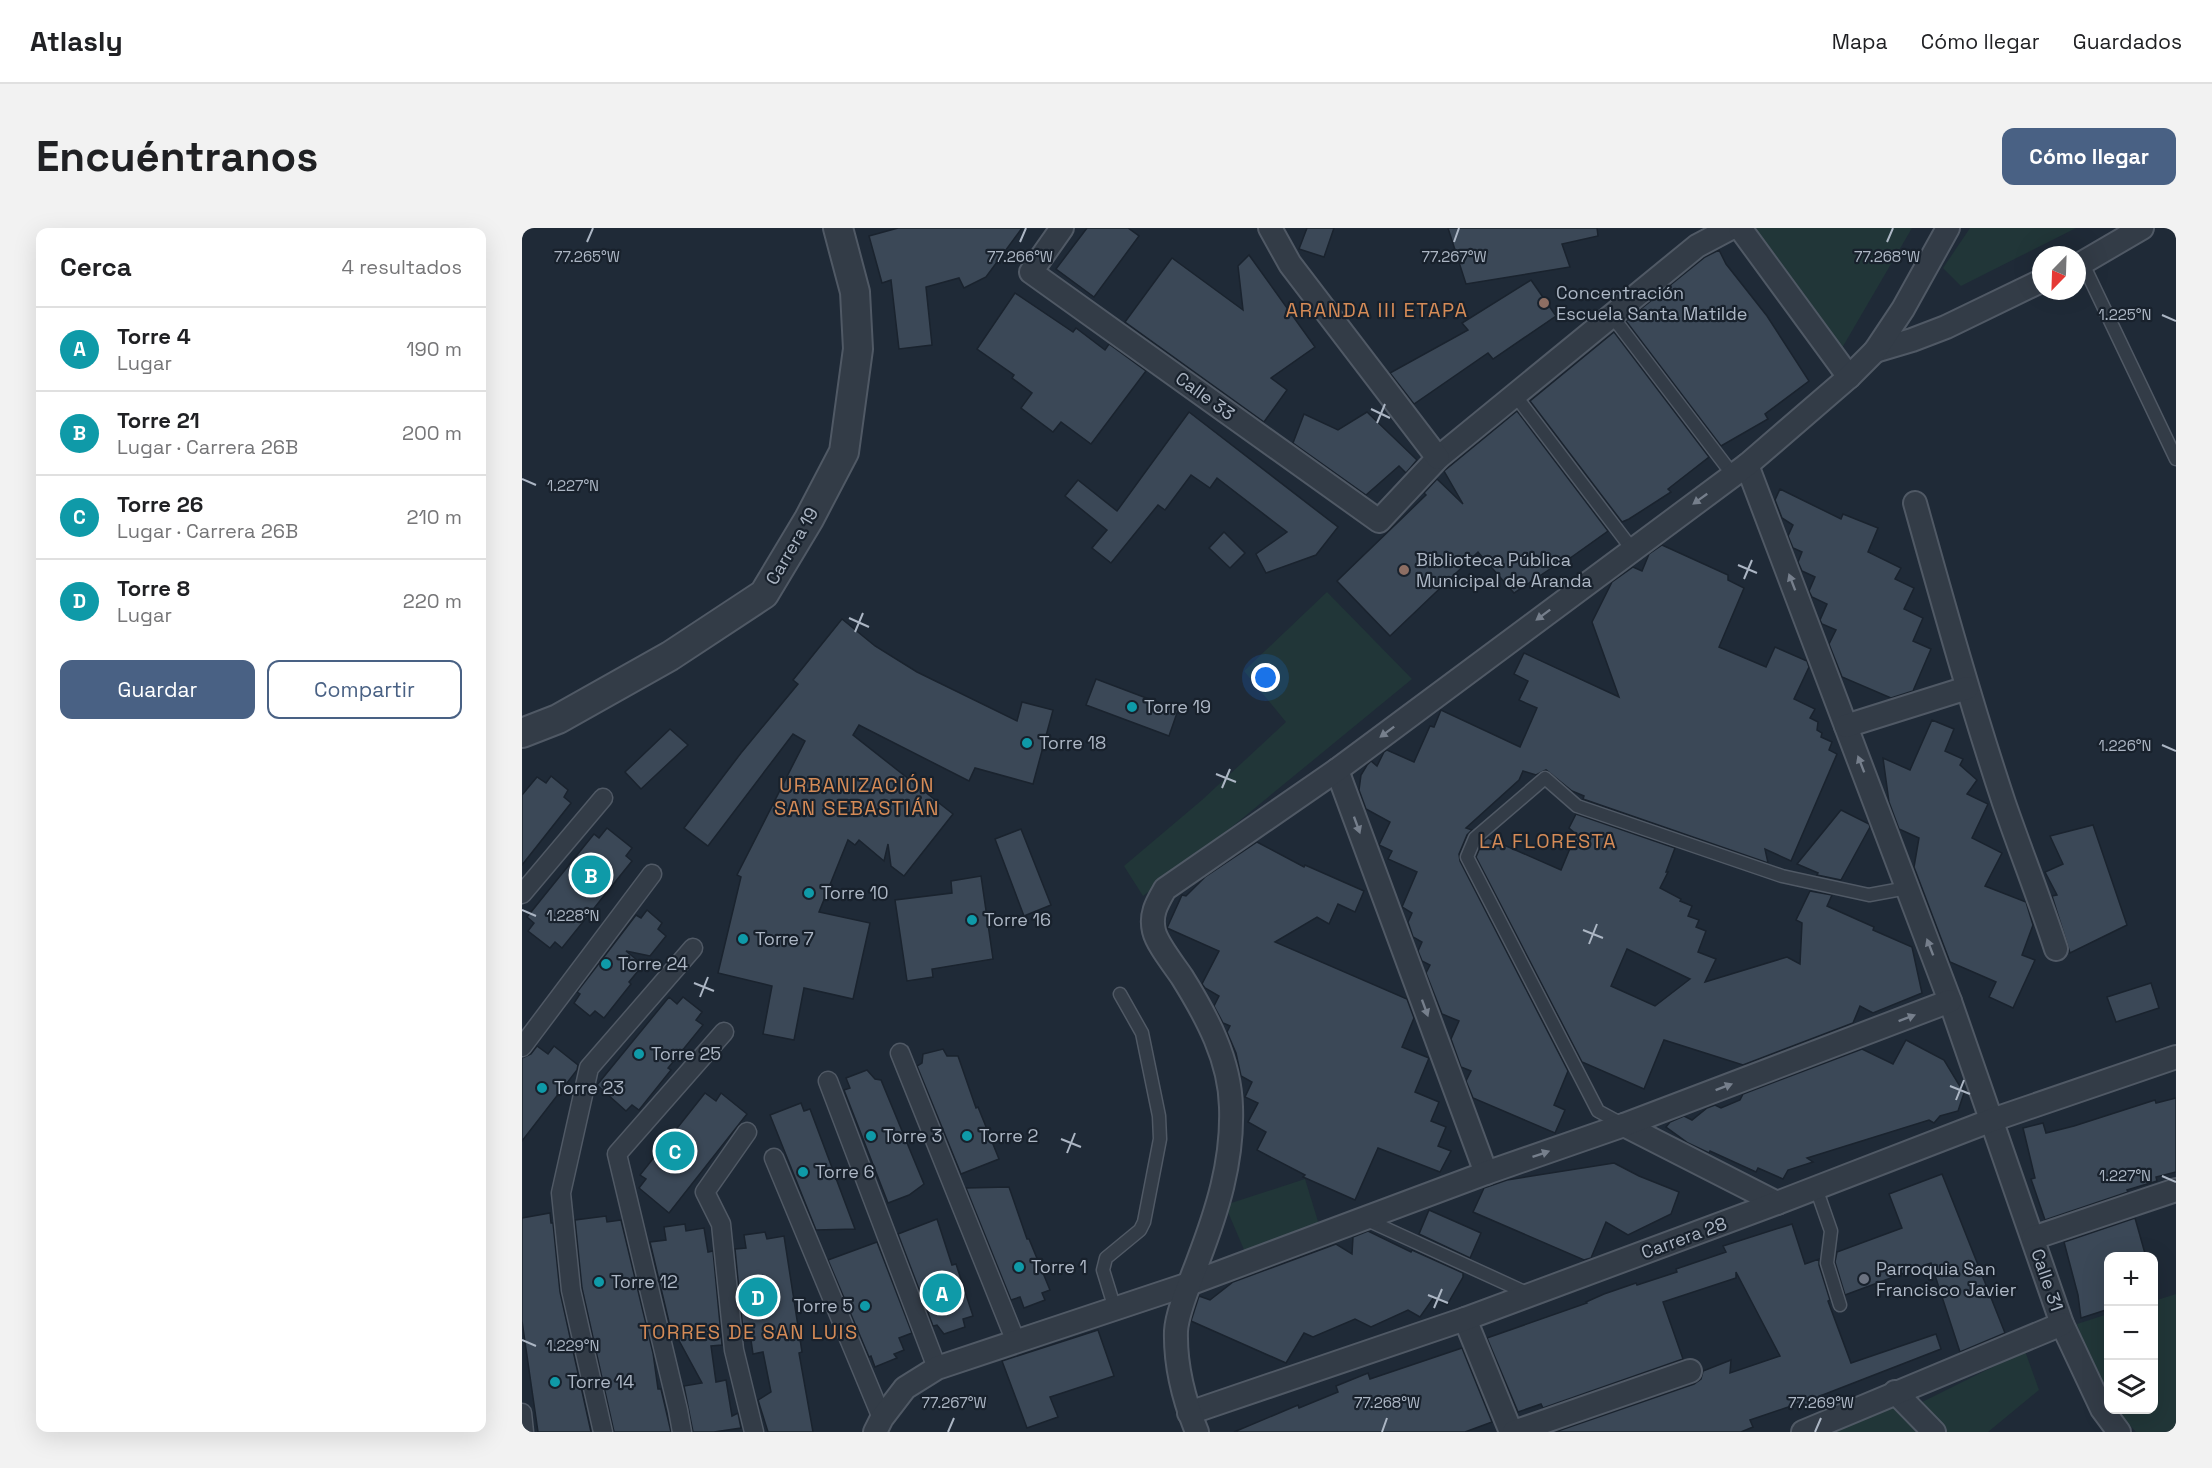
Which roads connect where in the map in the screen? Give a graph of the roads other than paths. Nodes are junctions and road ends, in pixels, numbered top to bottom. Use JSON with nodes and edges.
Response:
{"nodes":[{"id":1,"x":838,"y":228,"type":"edge"},
{"id":2,"x":1062,"y":228,"type":"edge"},
{"id":3,"x":1270,"y":228,"type":"edge"},
{"id":4,"x":1731,"y":228,"type":"edge"},
{"id":5,"x":1740,"y":228,"type":"edge"},
{"id":6,"x":1948,"y":228,"type":"edge"},
{"id":7,"x":2142,"y":228,"type":"edge"},
{"id":8,"x":2086,"y":261,"type":"edge"},
{"id":9,"x":2086,"y":277,"type":"edge"},
{"id":10,"x":2032,"y":285,"type":"edge"},
{"id":11,"x":1612,"y":316,"type":"junction"},
{"id":12,"x":1875,"y":351,"type":"junction"},
{"id":13,"x":1849,"y":377,"type":"junction"},
{"id":14,"x":1515,"y":395,"type":"junction"},
{"id":15,"x":1438,"y":458,"type":"junction"},
{"id":16,"x":2176,"y":459,"type":"edge"},
{"id":17,"x":1740,"y":470,"type":"junction"},
{"id":18,"x":1915,"y":503,"type":"dead end"},
{"id":19,"x":1632,"y":549,"type":"junction"},
{"id":20,"x":1967,"y":688,"type":"junction"},
{"id":21,"x":1846,"y":726,"type":"junction"},
{"id":22,"x":522,"y":733,"type":"edge"},
{"id":23,"x":1337,"y":770,"type":"junction"},
{"id":24,"x":603,"y":798,"type":"dead end"},
{"id":25,"x":652,"y":874,"type":"dead end"},
{"id":26,"x":1907,"y":888,"type":"junction"},
{"id":27,"x":522,"y":894,"type":"edge"},
{"id":28,"x":693,"y":948,"type":"dead end"},
{"id":29,"x":2056,"y":949,"type":"dead end"},
{"id":30,"x":1120,"y":994,"type":"dead end"},
{"id":31,"x":1950,"y":1001,"type":"junction"},
{"id":32,"x":724,"y":1032,"type":"dead end"},
{"id":33,"x":522,"y":1047,"type":"edge"},
{"id":34,"x":900,"y":1053,"type":"dead end"},
{"id":35,"x":2176,"y":1057,"type":"edge"},
{"id":36,"x":828,"y":1081,"type":"dead end"},
{"id":37,"x":1992,"y":1120,"type":"junction"},
{"id":38,"x":1624,"y":1125,"type":"junction"},
{"id":39,"x":747,"y":1132,"type":"dead end"},
{"id":40,"x":774,"y":1158,"type":"dead end"},
{"id":41,"x":1486,"y":1173,"type":"junction"},
{"id":42,"x":1816,"y":1188,"type":"junction"},
{"id":43,"x":2176,"y":1190,"type":"edge"},
{"id":44,"x":1777,"y":1203,"type":"junction"},
{"id":45,"x":1365,"y":1218,"type":"junction"},
{"id":46,"x":2033,"y":1238,"type":"junction"},
{"id":47,"x":1190,"y":1284,"type":"junction"},
{"id":48,"x":1530,"y":1295,"type":"junction"},
{"id":49,"x":1840,"y":1305,"type":"dead end"},
{"id":50,"x":1115,"y":1309,"type":"junction"},
{"id":51,"x":1465,"y":1319,"type":"junction"},
{"id":52,"x":2062,"y":1324,"type":"junction"},
{"id":53,"x":1016,"y":1342,"type":"junction"},
{"id":54,"x":937,"y":1368,"type":"junction"},
{"id":55,"x":1690,"y":1371,"type":"dead end"},
{"id":56,"x":1895,"y":1392,"type":"junction"},
{"id":57,"x":522,"y":1413,"type":"edge"},
{"id":58,"x":1193,"y":1423,"type":"edge"},
{"id":59,"x":878,"y":1425,"type":"edge"},
{"id":60,"x":524,"y":1432,"type":"edge"},
{"id":61,"x":603,"y":1432,"type":"edge"},
{"id":62,"x":682,"y":1432,"type":"edge"},
{"id":63,"x":754,"y":1432,"type":"edge"},
{"id":64,"x":1512,"y":1432,"type":"edge"},
{"id":65,"x":1803,"y":1432,"type":"edge"},
{"id":66,"x":1934,"y":1432,"type":"edge"},
{"id":67,"x":2119,"y":1432,"type":"edge"}],
"edges":[{"from":1,"to":22,"type":"street","name":"Carrera 19"},
{"from":2,"to":15,"type":"street","name":"Calle 33"},
{"from":3,"to":15,"type":"street"},
{"from":4,"to":11,"type":"street"},
{"from":5,"to":13,"type":"street"},
{"from":6,"to":12,"type":"street"},
{"from":7,"to":8,"type":"street"},
{"from":9,"to":16,"type":"lane"},
{"from":10,"to":12,"type":"street"},
{"from":11,"to":14,"type":"street"},
{"from":11,"to":17,"type":"lane"},
{"from":12,"to":13,"type":"street"},
{"from":13,"to":17,"type":"street"},
{"from":14,"to":15,"type":"street"},
{"from":14,"to":19,"type":"lane"},
{"from":17,"to":19,"type":"street","one_way":true},
{"from":21,"to":17,"type":"street","name":"Calle 31","one_way":true},
{"from":18,"to":20,"type":"street"},
{"from":19,"to":23,"type":"street","one_way":true},
{"from":20,"to":21,"type":"street"},
{"from":20,"to":29,"type":"street"},
{"from":26,"to":21,"type":"street","name":"Calle 31","one_way":true},
{"from":23,"to":41,"type":"street","one_way":true},
{"from":23,"to":47,"type":"street"},
{"from":24,"to":27,"type":"street"},
{"from":25,"to":33,"type":"street"},
{"from":31,"to":26,"type":"street","name":"Calle 31","one_way":true},
{"from":26,"to":38,"type":"lane"},
{"from":28,"to":61,"type":"street"},
{"from":30,"to":50,"type":"lane"},
{"from":31,"to":37,"type":"street","name":"Calle 31"},
{"from":38,"to":31,"type":"street","one_way":true},
{"from":32,"to":62,"type":"street"},
{"from":34,"to":53,"type":"street"},
{"from":35,"to":37,"type":"street","name":"Carrera 28"},
{"from":36,"to":54,"type":"street"},
{"from":37,"to":42,"type":"street","name":"Carrera 28"},
{"from":37,"to":46,"type":"street","name":"Calle 31"},
{"from":41,"to":38,"type":"street","one_way":true},
{"from":38,"to":44,"type":"street"},
{"from":39,"to":63,"type":"street"},
{"from":40,"to":59,"type":"street"},
{"from":41,"to":45,"type":"street"},
{"from":42,"to":44,"type":"street","name":"Carrera 28"},
{"from":42,"to":49,"type":"lane"},
{"from":43,"to":46,"type":"street"},
{"from":44,"to":48,"type":"street","name":"Carrera 28"},
{"from":45,"to":47,"type":"street"},
{"from":45,"to":48,"type":"lane"},
{"from":46,"to":52,"type":"street","name":"Calle 31"},
{"from":47,"to":50,"type":"street"},
{"from":47,"to":58,"type":"street"},
{"from":48,"to":51,"type":"street","name":"Carrera 28"},
{"from":50,"to":53,"type":"street"},
{"from":51,"to":58,"type":"street","name":"Carrera 28"},
{"from":51,"to":64,"type":"street"},
{"from":52,"to":56,"type":"street"},
{"from":52,"to":67,"type":"street","name":"Calle 31"},
{"from":53,"to":54,"type":"street"},
{"from":54,"to":59,"type":"street"},
{"from":55,"to":64,"type":"street"},
{"from":56,"to":65,"type":"street"},
{"from":56,"to":66,"type":"street"},
{"from":57,"to":60,"type":"street"}]}
